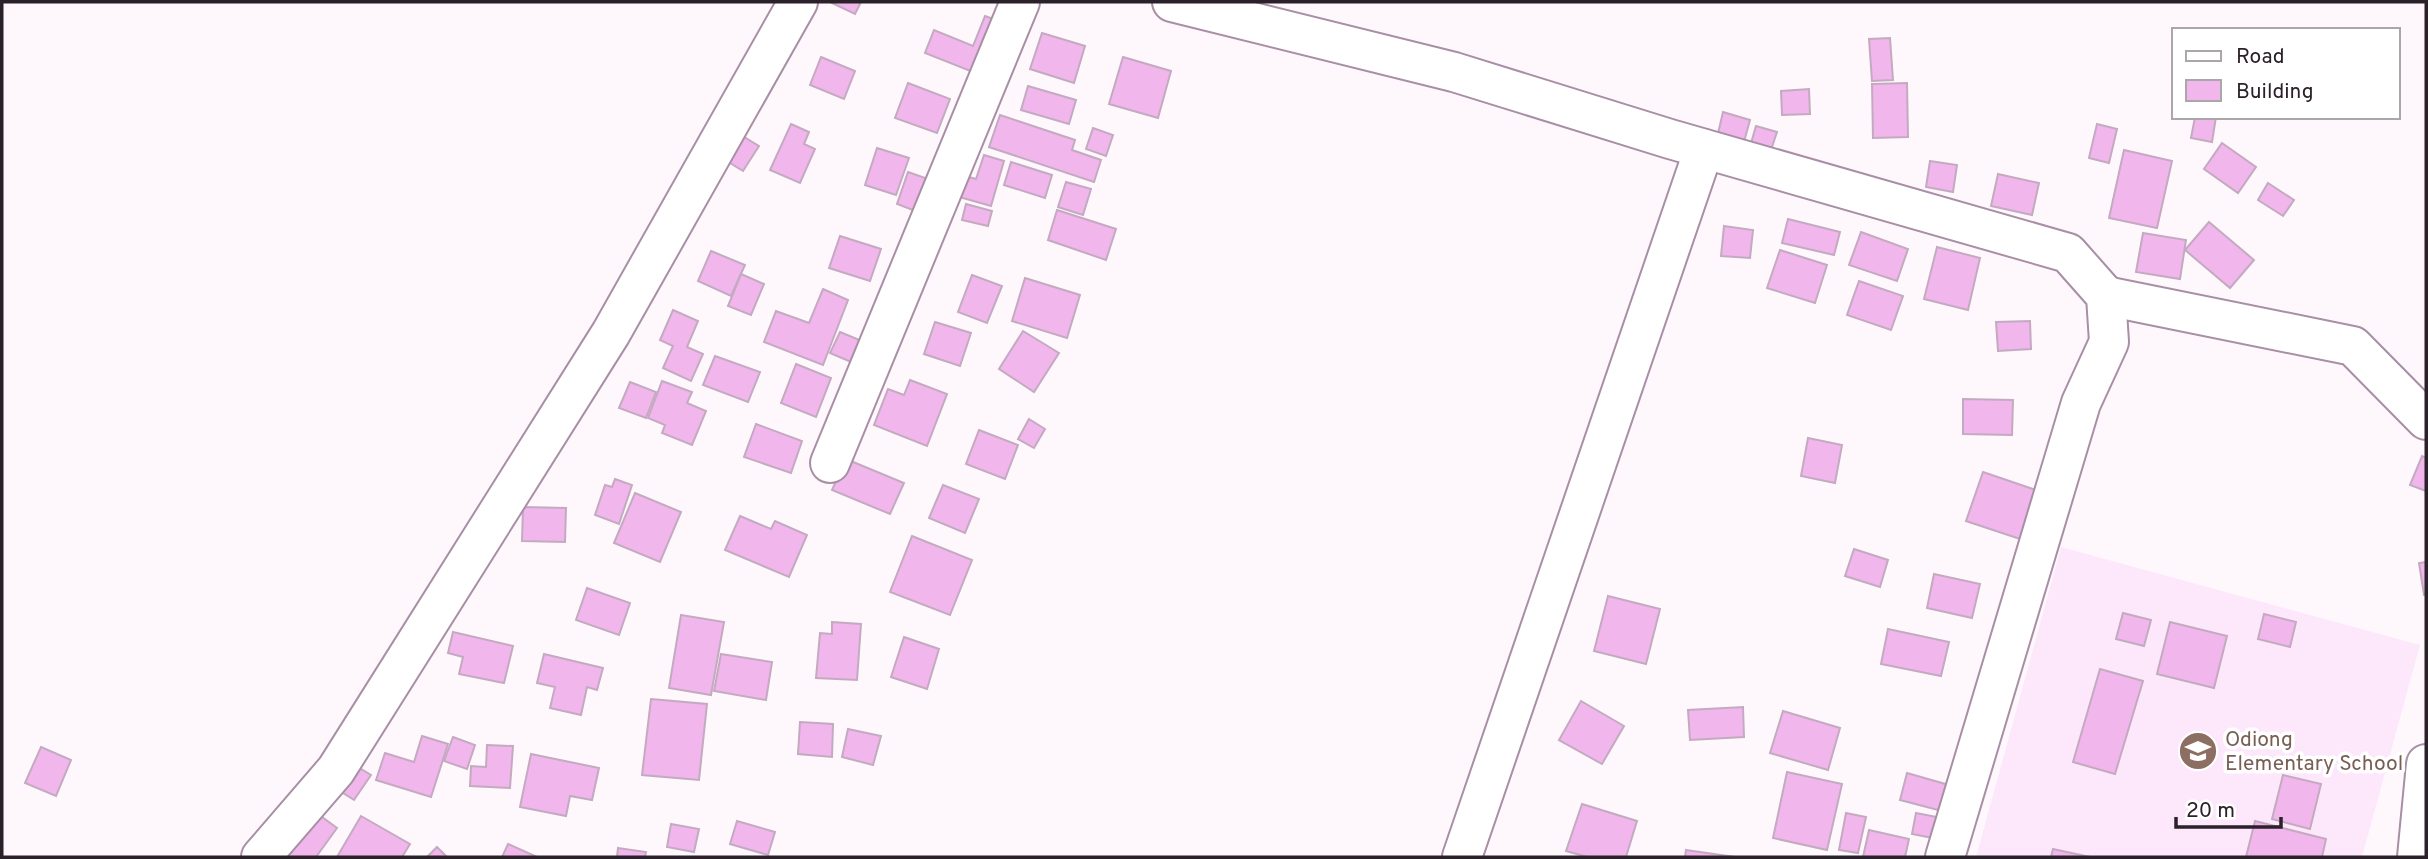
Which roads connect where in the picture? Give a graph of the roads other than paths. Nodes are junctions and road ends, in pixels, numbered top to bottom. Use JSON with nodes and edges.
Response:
{"nodes":[{"id":1,"x":798,"y":2,"type":"edge"},
{"id":2,"x":1020,"y":2,"type":"edge"},
{"id":3,"x":1172,"y":2,"type":"edge"},
{"id":4,"x":1704,"y":149,"type":"junction"},
{"id":5,"x":2106,"y":296,"type":"junction"},
{"id":6,"x":2426,"y":420,"type":"edge"},
{"id":7,"x":830,"y":463,"type":"dead end"},
{"id":8,"x":2426,"y":764,"type":"edge"},
{"id":9,"x":261,"y":857,"type":"edge"},
{"id":10,"x":1462,"y":857,"type":"edge"},
{"id":11,"x":1945,"y":857,"type":"edge"},
{"id":12,"x":2417,"y":857,"type":"edge"}],
"edges":[{"from":1,"to":9,"type":"street"},
{"from":2,"to":7,"type":"street"},
{"from":3,"to":4,"type":"street"},
{"from":4,"to":5,"type":"street"},
{"from":4,"to":10,"type":"street"},
{"from":5,"to":6,"type":"street"},
{"from":5,"to":11,"type":"street"},
{"from":8,"to":12,"type":"street"}]}
